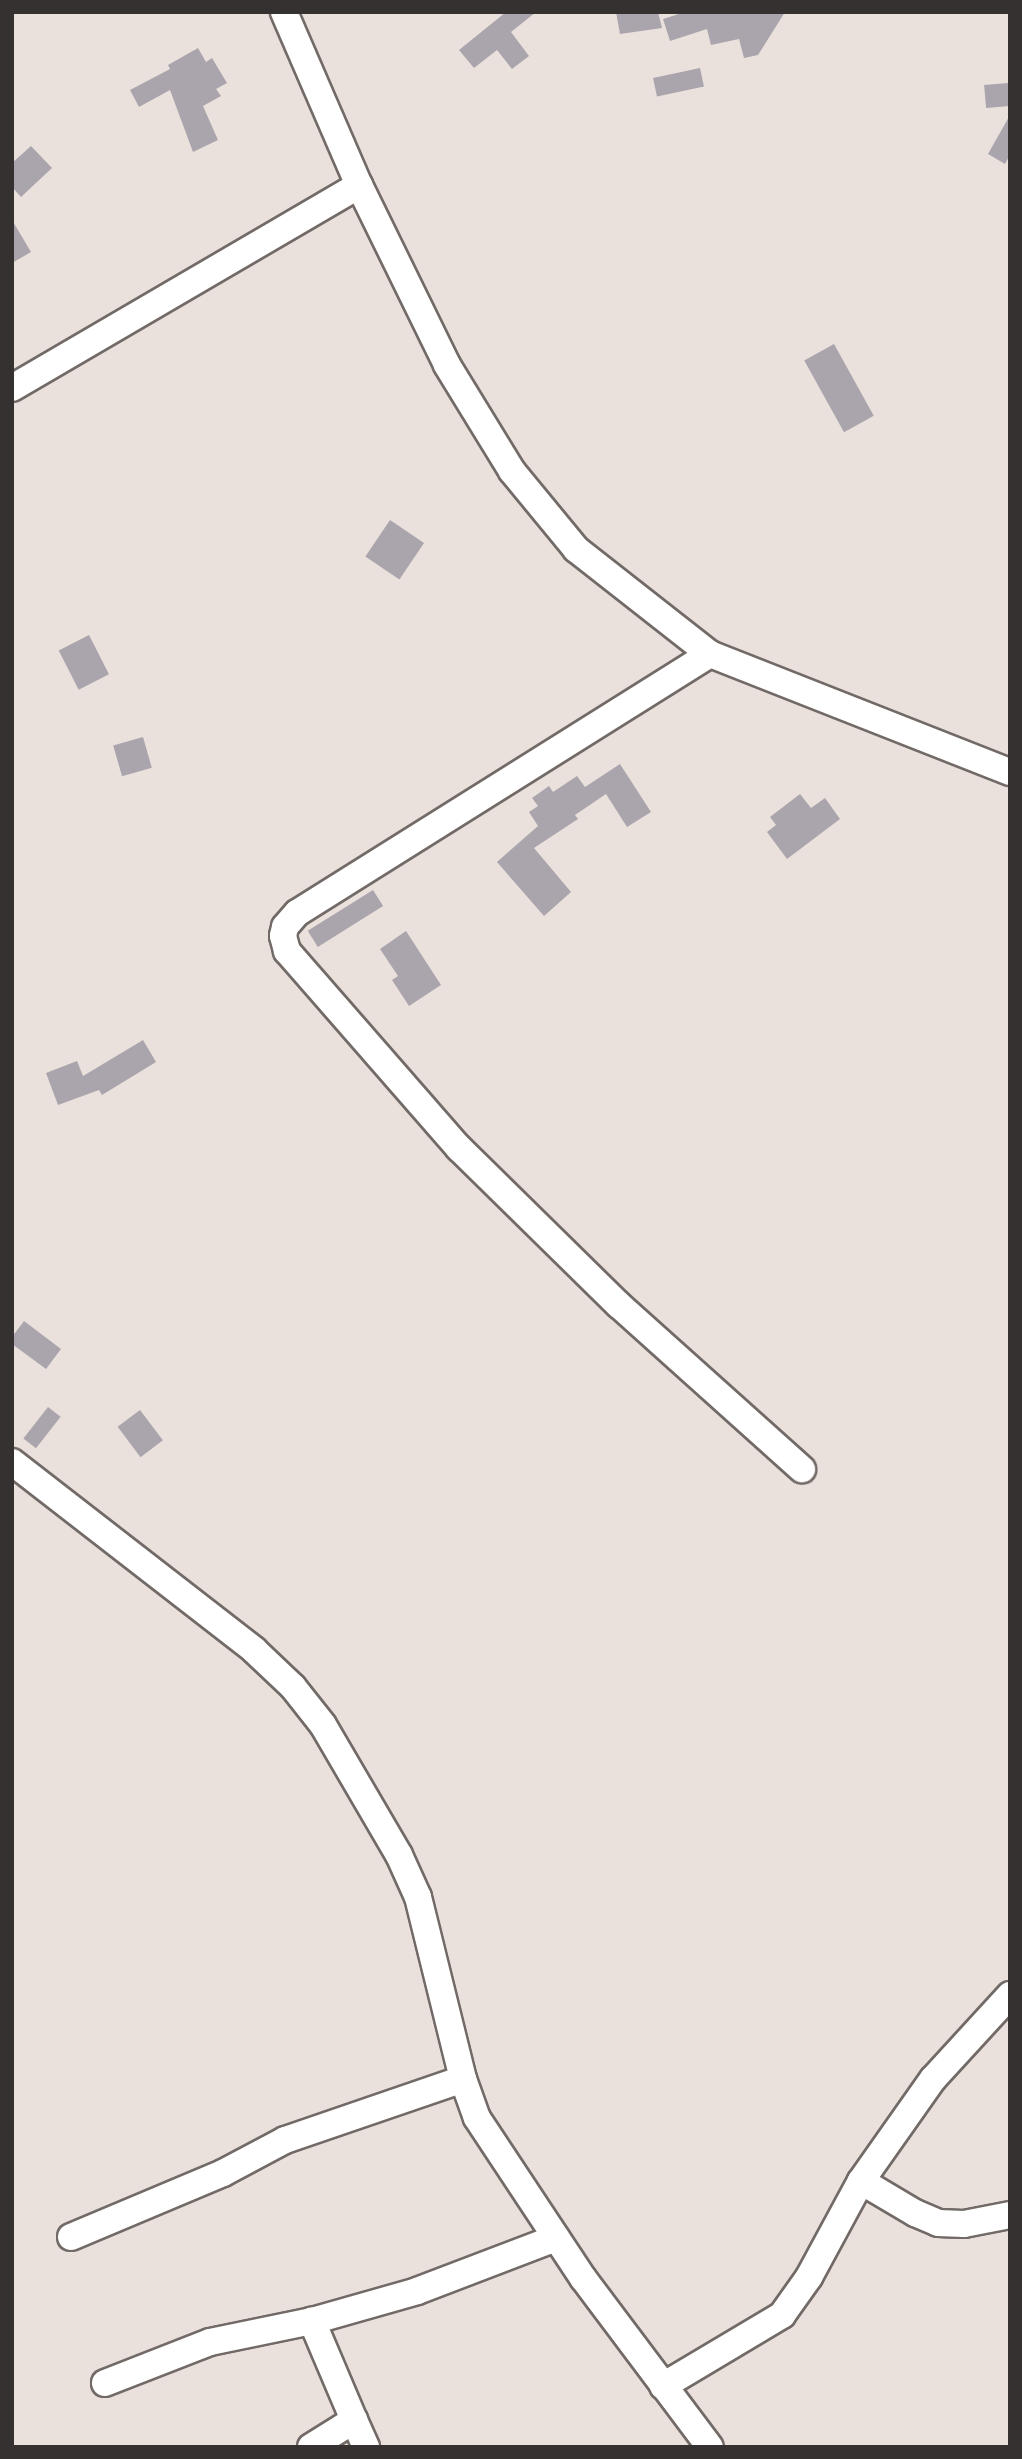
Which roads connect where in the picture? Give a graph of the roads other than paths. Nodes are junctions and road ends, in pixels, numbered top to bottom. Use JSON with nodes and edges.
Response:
{"nodes":[{"id":1,"x":290,"y":14,"type":"edge"},
{"id":2,"x":359,"y":185,"type":"junction"},
{"id":3,"x":12,"y":388,"type":"edge"},
{"id":4,"x":710,"y":654,"type":"junction"},
{"id":5,"x":1010,"y":772,"type":"edge"},
{"id":6,"x":12,"y":1462,"type":"edge"},
{"id":7,"x":802,"y":1469,"type":"dead end"},
{"id":8,"x":1010,"y":1995,"type":"edge"},
{"id":9,"x":463,"y":2079,"type":"junction"},
{"id":10,"x":861,"y":2181,"type":"junction"},
{"id":11,"x":1010,"y":2215,"type":"edge"},
{"id":12,"x":71,"y":2236,"type":"dead end"},
{"id":13,"x":556,"y":2238,"type":"junction"},
{"id":14,"x":312,"y":2321,"type":"junction"},
{"id":15,"x":105,"y":2382,"type":"dead end"},
{"id":16,"x":663,"y":2386,"type":"junction"},
{"id":17,"x":354,"y":2420,"type":"junction"},
{"id":18,"x":311,"y":2447,"type":"edge"},
{"id":19,"x":366,"y":2447,"type":"edge"},
{"id":20,"x":710,"y":2447,"type":"edge"}],
"edges":[{"from":1,"to":2,"type":"street"},
{"from":2,"to":3,"type":"street"},
{"from":2,"to":4,"type":"street"},
{"from":4,"to":5,"type":"street"},
{"from":4,"to":7,"type":"street"},
{"from":6,"to":9,"type":"street"},
{"from":8,"to":10,"type":"street"},
{"from":9,"to":12,"type":"street"},
{"from":9,"to":13,"type":"street"},
{"from":10,"to":11,"type":"street"},
{"from":10,"to":16,"type":"street"},
{"from":13,"to":14,"type":"street"},
{"from":13,"to":16,"type":"street"},
{"from":14,"to":15,"type":"street"},
{"from":14,"to":17,"type":"street"},
{"from":16,"to":20,"type":"street"},
{"from":17,"to":18,"type":"street"},
{"from":17,"to":19,"type":"street"}]}
